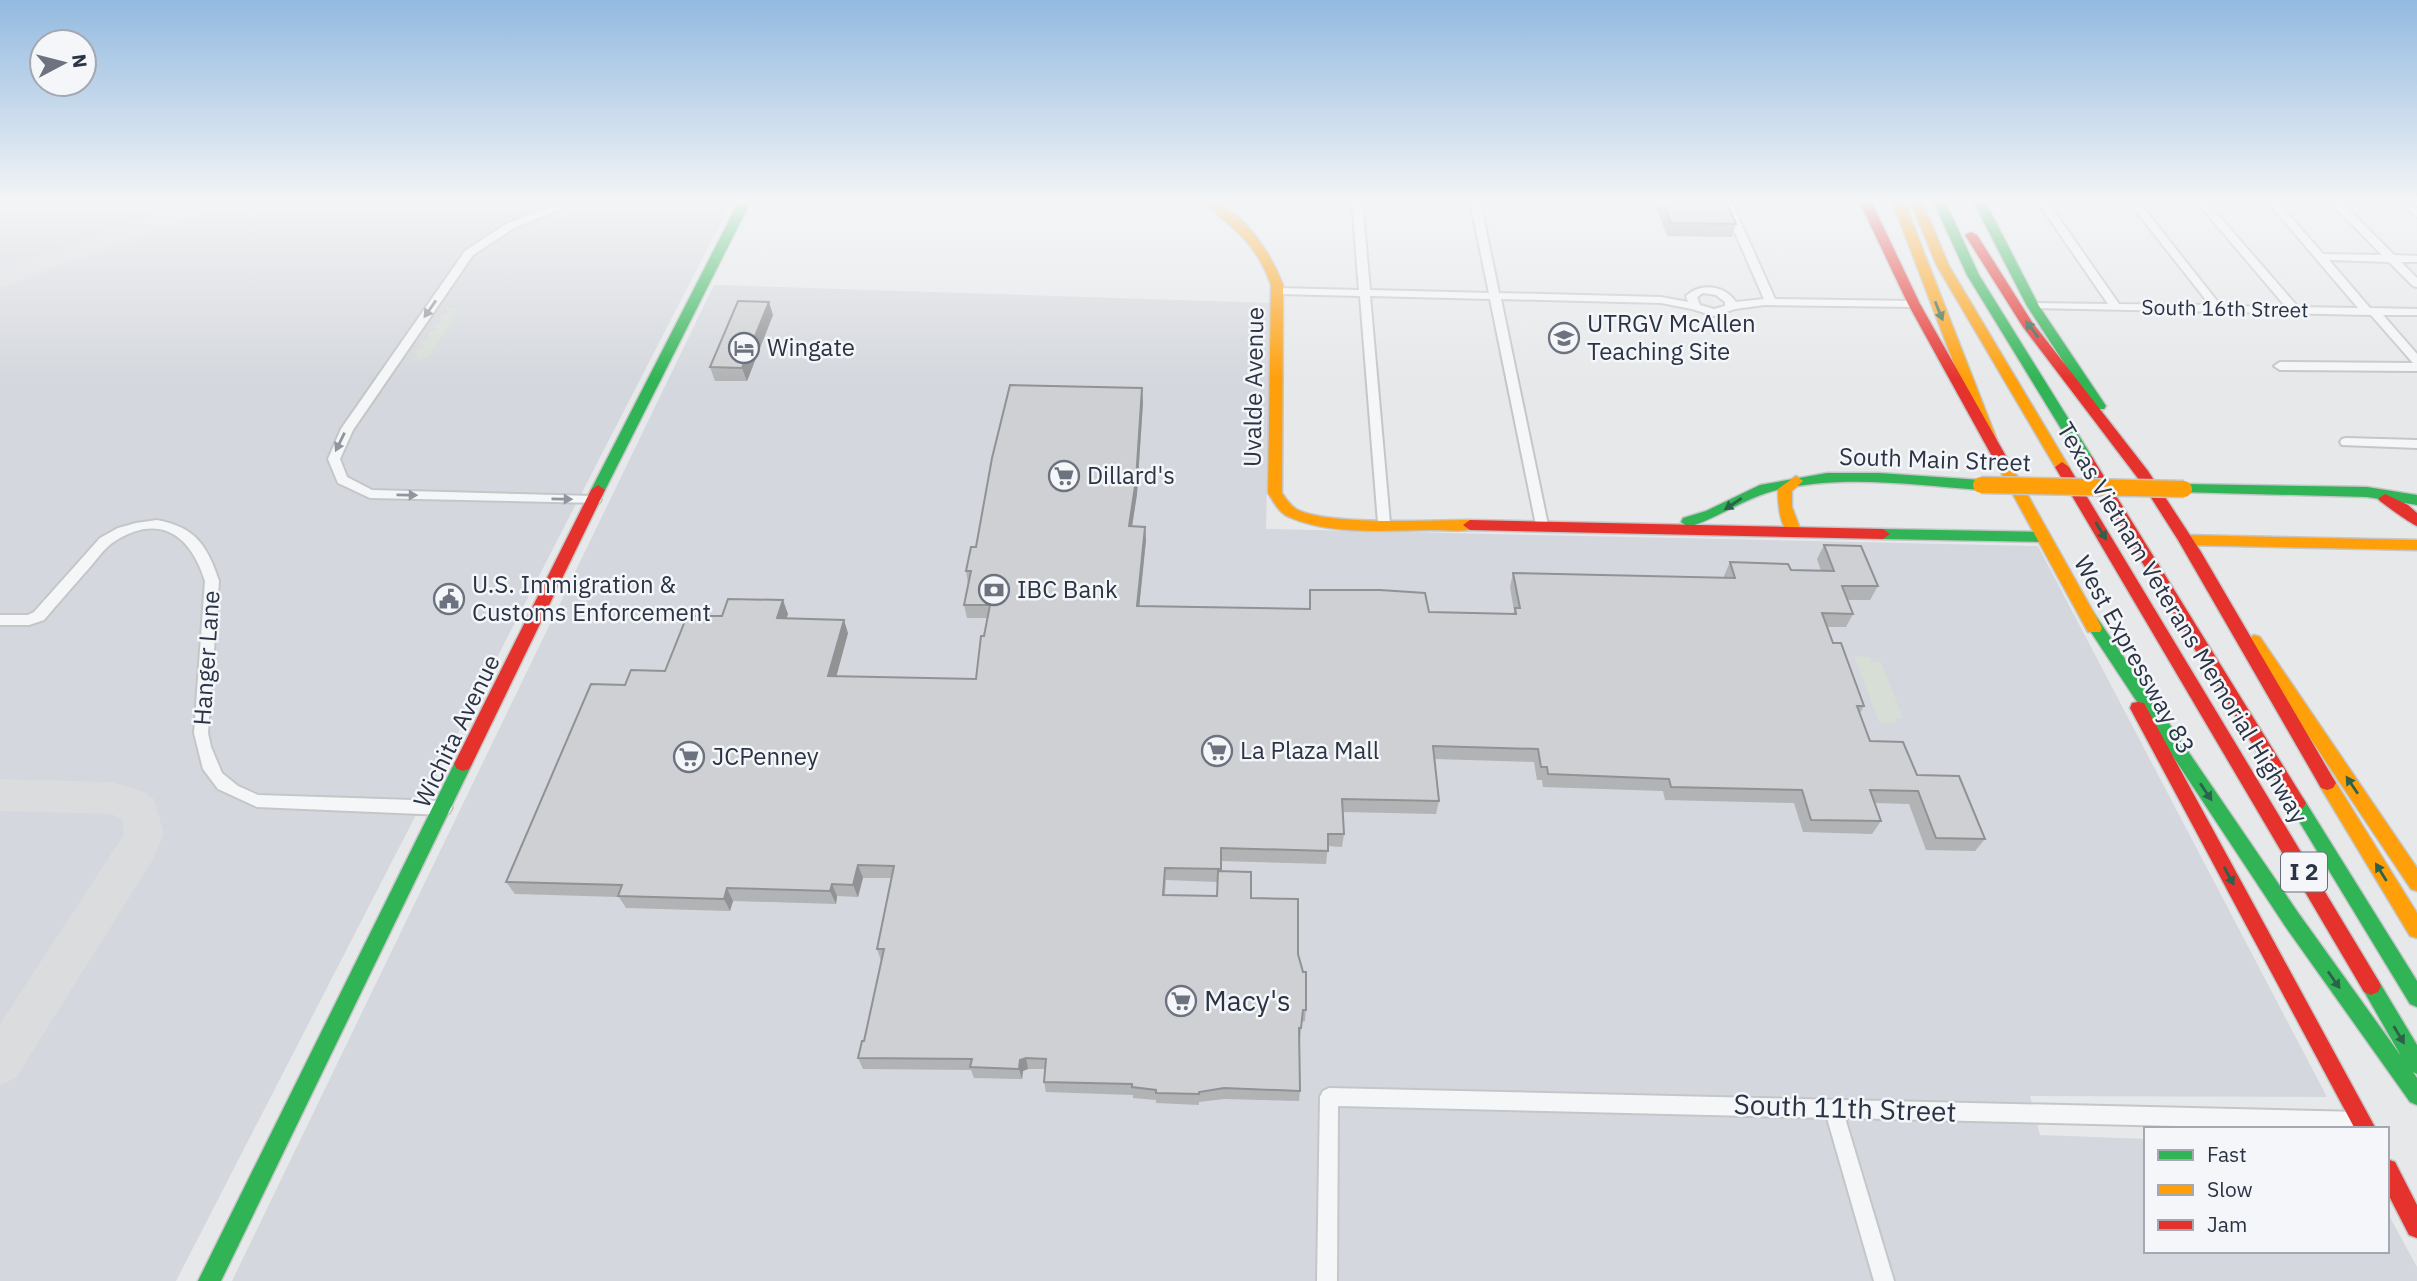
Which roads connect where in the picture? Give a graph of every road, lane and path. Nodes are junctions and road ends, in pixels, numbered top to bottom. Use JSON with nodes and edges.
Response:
{"nodes":[{"id":1,"x":464,"y":261,"type":"edge"},
{"id":2,"x":715,"y":261,"type":"edge"},
{"id":3,"x":1268,"y":261,"type":"edge"},
{"id":4,"x":1361,"y":261,"type":"edge"},
{"id":5,"x":1486,"y":261,"type":"edge"},
{"id":6,"x":1750,"y":261,"type":"edge"},
{"id":7,"x":1894,"y":261,"type":"edge"},
{"id":8,"x":1921,"y":261,"type":"edge"},
{"id":9,"x":1940,"y":261,"type":"edge"},
{"id":10,"x":1966,"y":261,"type":"edge"},
{"id":11,"x":1986,"y":261,"type":"edge"},
{"id":12,"x":2010,"y":261,"type":"edge"},
{"id":13,"x":2084,"y":261,"type":"edge"},
{"id":14,"x":2180,"y":261,"type":"edge"},
{"id":15,"x":2252,"y":261,"type":"edge"},
{"id":16,"x":2324,"y":261,"type":"edge"},
{"id":17,"x":2395,"y":261,"type":"edge"},
{"id":18,"x":2417,"y":284,"type":"edge"},
{"id":19,"x":1277,"y":291,"type":"junction"},
{"id":20,"x":1363,"y":294,"type":"junction"},
{"id":21,"x":1493,"y":298,"type":"junction"},
{"id":22,"x":1693,"y":300,"type":"junction"},
{"id":23,"x":1728,"y":301,"type":"junction"},
{"id":24,"x":1767,"y":302,"type":"junction"},
{"id":25,"x":1914,"y":304,"type":"junction"},
{"id":26,"x":2033,"y":306,"type":"junction"},
{"id":27,"x":2116,"y":307,"type":"junction"},
{"id":28,"x":2218,"y":309,"type":"junction"},
{"id":29,"x":2295,"y":310,"type":"junction"},
{"id":30,"x":2371,"y":311,"type":"junction"},
{"id":31,"x":2417,"y":312,"type":"edge"},
{"id":32,"x":2417,"y":360,"type":"edge"},
{"id":33,"x":2280,"y":366,"type":"dead end"},
{"id":34,"x":2417,"y":367,"type":"edge"},
{"id":35,"x":1990,"y":440,"type":"junction"},
{"id":36,"x":2346,"y":442,"type":"dead end"},
{"id":37,"x":2417,"y":444,"type":"edge"},
{"id":38,"x":1796,"y":481,"type":"junction"},
{"id":39,"x":2147,"y":481,"type":"junction"},
{"id":40,"x":2367,"y":492,"type":"junction"},
{"id":41,"x":595,"y":500,"type":"junction"},
{"id":42,"x":2417,"y":500,"type":"edge"},
{"id":43,"x":1288,"y":512,"type":"joint"},
{"id":44,"x":2417,"y":521,"type":"edge"},
{"id":45,"x":1384,"y":523,"type":"junction"},
{"id":46,"x":1542,"y":525,"type":"junction"},
{"id":47,"x":1637,"y":528,"type":"junction"},
{"id":48,"x":1794,"y":531,"type":"junction"},
{"id":49,"x":2043,"y":537,"type":"junction"},
{"id":50,"x":2185,"y":540,"type":"junction"},
{"id":51,"x":2417,"y":545,"type":"edge"},
{"id":52,"x":2086,"y":613,"type":"junction"},
{"id":53,"x":0,"y":620,"type":"edge"},
{"id":54,"x":444,"y":808,"type":"junction"},
{"id":55,"x":2417,"y":883,"type":"edge"},
{"id":56,"x":2417,"y":930,"type":"edge"},
{"id":57,"x":2417,"y":998,"type":"edge"},
{"id":58,"x":2417,"y":1064,"type":"edge"},
{"id":59,"x":2417,"y":1095,"type":"edge"},
{"id":60,"x":1833,"y":1107,"type":"junction"},
{"id":61,"x":2364,"y":1125,"type":"edge"},
{"id":62,"x":2389,"y":1174,"type":"edge"},
{"id":63,"x":2417,"y":1227,"type":"edge"},
{"id":64,"x":209,"y":1281,"type":"edge"},
{"id":65,"x":1327,"y":1281,"type":"edge"},
{"id":66,"x":1884,"y":1281,"type":"edge"}],
"edges":[{"from":1,"to":41,"type":"street","one_way":true},
{"from":2,"to":41,"type":"main road","name":"Wichita Avenue"},
{"from":3,"to":19,"type":"main road","name":"Uvalde Avenue"},
{"from":4,"to":20,"type":"street"},
{"from":5,"to":21,"type":"street"},
{"from":6,"to":24,"type":"street"},
{"from":7,"to":25,"type":"main road","name":"West Expressway 83"},
{"from":8,"to":35,"type":"main road","one_way":true},
{"from":9,"to":58,"type":"main road","name":"Texas Vietnam Veterans Memorial Highway","number":"I 2","one_way":true},
{"from":10,"to":57,"type":"main road","name":"Texas Vietnam Veterans Memorial Highway","number":"I 2"},
{"from":39,"to":11,"type":"main road","one_way":true},
{"from":12,"to":26,"type":"main road"},
{"from":13,"to":27,"type":"street"},
{"from":14,"to":28,"type":"street"},
{"from":15,"to":29,"type":"street"},
{"from":16,"to":30,"type":"street"},
{"from":17,"to":18,"type":"street"},
{"from":19,"to":20,"type":"street"},
{"from":19,"to":43,"type":"main road","name":"Uvalde Avenue"},
{"from":20,"to":21,"type":"street"},
{"from":20,"to":45,"type":"street"},
{"from":21,"to":22,"type":"street"},
{"from":21,"to":46,"type":"street"},
{"from":22,"to":23,"type":"street"},
{"from":22,"to":23,"type":"street"},
{"from":23,"to":24,"type":"street"},
{"from":24,"to":25,"type":"street"},
{"from":25,"to":35,"type":"main road","name":"West Expressway 83"},
{"from":26,"to":27,"type":"street","name":"South 16th Street"},
{"from":26,"to":39,"type":"main road"},
{"from":27,"to":28,"type":"street","name":"South 16th Street"},
{"from":28,"to":29,"type":"street","name":"South 16th Street"},
{"from":29,"to":30,"type":"street","name":"South 16th Street"},
{"from":30,"to":31,"type":"street","name":"South 16th Street"},
{"from":30,"to":32,"type":"street"},
{"from":33,"to":34,"type":"street"},
{"from":35,"to":49,"type":"main road","name":"West Expressway 83"},
{"from":36,"to":37,"type":"street"},
{"from":38,"to":40,"type":"main road","name":"South Main Street","bridge":true},
{"from":38,"to":47,"type":"main road","name":"South Main Street","one_way":true},
{"from":38,"to":48,"type":"main road"},
{"from":39,"to":50,"type":"main road"},
{"from":40,"to":42,"type":"main road"},
{"from":40,"to":44,"type":"main road"},
{"from":41,"to":54,"type":"main road","name":"Wichita Avenue"},
{"from":43,"to":45,"type":"main road","name":"South Main Street"},
{"from":45,"to":46,"type":"main road","name":"South Main Street"},
{"from":46,"to":47,"type":"main road","name":"South Main Street"},
{"from":47,"to":48,"type":"main road","name":"South Main Street"},
{"from":48,"to":49,"type":"main road","name":"South Main Street"},
{"from":49,"to":52,"type":"main road","name":"West Expressway 83"},
{"from":50,"to":51,"type":"main road"},
{"from":55,"to":50,"type":"main road","one_way":true},
{"from":56,"to":50,"type":"main road","one_way":true},
{"from":52,"to":59,"type":"main road","one_way":true},
{"from":52,"to":61,"type":"main road","name":"West Expressway 83","one_way":true},
{"from":53,"to":54,"type":"street","name":"Hanger Lane"},
{"from":54,"to":64,"type":"main road","name":"Wichita Avenue"},
{"from":60,"to":61,"type":"street","name":"South 11th Street"},
{"from":60,"to":65,"type":"street","name":"South 11th Street"},
{"from":60,"to":66,"type":"street"},
{"from":62,"to":63,"type":"main road"}]}
